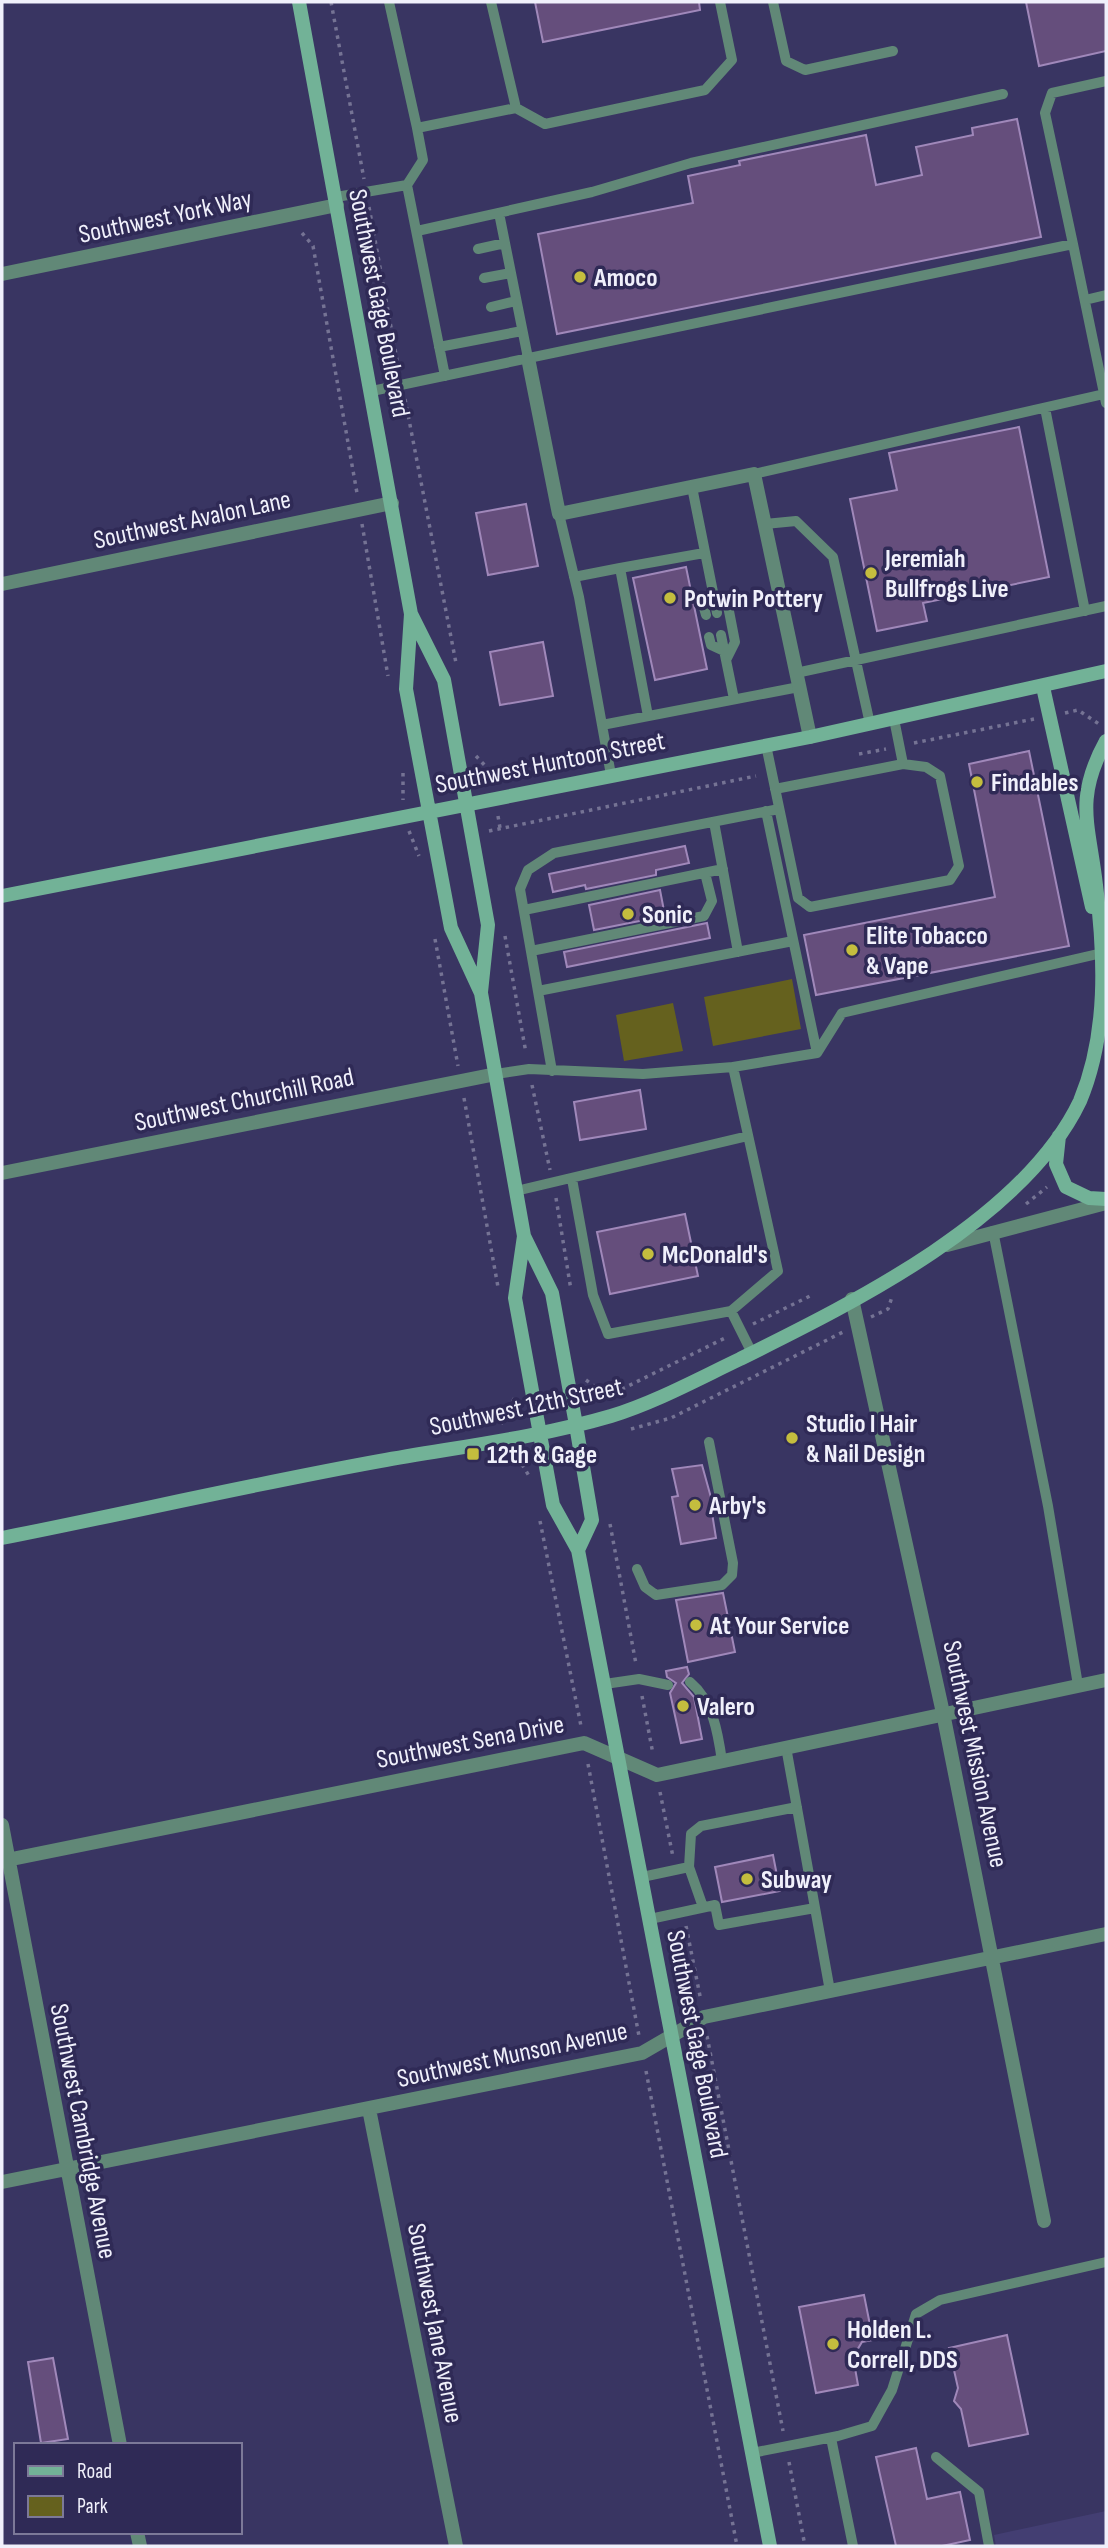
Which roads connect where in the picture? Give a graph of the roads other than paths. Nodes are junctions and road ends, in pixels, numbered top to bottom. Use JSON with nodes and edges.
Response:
{"nodes":[{"id":1,"x":299,"y":2,"type":"edge"},
{"id":2,"x":388,"y":2,"type":"edge"},
{"id":3,"x":491,"y":2,"type":"edge"},
{"id":4,"x":720,"y":2,"type":"edge"},
{"id":5,"x":773,"y":2,"type":"edge"},
{"id":6,"x":893,"y":51,"type":"dead end"},
{"id":7,"x":1106,"y":81,"type":"edge"},
{"id":8,"x":1003,"y":94,"type":"dead end"},
{"id":9,"x":516,"y":108,"type":"junction"},
{"id":10,"x":417,"y":128,"type":"junction"},
{"id":11,"x":407,"y":185,"type":"junction"},
{"id":12,"x":337,"y":201,"type":"junction"},
{"id":13,"x":499,"y":213,"type":"junction"},
{"id":14,"x":416,"y":231,"type":"junction"},
{"id":15,"x":505,"y":243,"type":"junction"},
{"id":16,"x":1073,"y":244,"type":"junction"},
{"id":17,"x":478,"y":249,"type":"dead end"},
{"id":18,"x":435,"y":257,"type":"dead end"},
{"id":19,"x":422,"y":260,"type":"junction"},
{"id":20,"x":2,"y":274,"type":"edge"},
{"id":21,"x":511,"y":274,"type":"junction"},
{"id":22,"x":484,"y":278,"type":"dead end"},
{"id":23,"x":1106,"y":295,"type":"edge"},
{"id":24,"x":1085,"y":300,"type":"junction"},
{"id":25,"x":516,"y":301,"type":"junction"},
{"id":26,"x":491,"y":307,"type":"dead end"},
{"id":27,"x":446,"y":316,"type":"dead end"},
{"id":28,"x":433,"y":319,"type":"junction"},
{"id":29,"x":522,"y":331,"type":"junction"},
{"id":30,"x":439,"y":346,"type":"junction"},
{"id":31,"x":528,"y":358,"type":"junction"},
{"id":32,"x":444,"y":376,"type":"junction"},
{"id":33,"x":372,"y":391,"type":"junction"},
{"id":34,"x":1105,"y":398,"type":"edge"},
{"id":35,"x":1045,"y":408,"type":"junction"},
{"id":36,"x":754,"y":474,"type":"junction"},
{"id":37,"x":692,"y":486,"type":"junction"},
{"id":38,"x":392,"y":503,"type":"junction"},
{"id":39,"x":559,"y":514,"type":"junction"},
{"id":40,"x":765,"y":524,"type":"junction"},
{"id":41,"x":704,"y":553,"type":"junction"},
{"id":42,"x":620,"y":568,"type":"junction"},
{"id":43,"x":574,"y":577,"type":"junction"},
{"id":44,"x":2,"y":584,"type":"edge"},
{"id":45,"x":714,"y":597,"type":"junction"},
{"id":46,"x":1106,"y":606,"type":"edge"},
{"id":47,"x":1085,"y":611,"type":"junction"},
{"id":48,"x":411,"y":614,"type":"junction"},
{"id":49,"x":711,"y":614,"type":"dead end"},
{"id":50,"x":721,"y":635,"type":"dead end"},
{"id":51,"x":709,"y":637,"type":"dead end"},
{"id":52,"x":725,"y":656,"type":"junction"},
{"id":53,"x":856,"y":660,"type":"junction"},
{"id":54,"x":1106,"y":671,"type":"edge"},
{"id":55,"x":798,"y":680,"type":"junction"},
{"id":56,"x":1043,"y":687,"type":"junction"},
{"id":57,"x":734,"y":699,"type":"junction"},
{"id":58,"x":648,"y":716,"type":"junction"},
{"id":59,"x":894,"y":719,"type":"junction"},
{"id":60,"x":870,"y":724,"type":"junction"},
{"id":61,"x":602,"y":725,"type":"junction"},
{"id":62,"x":810,"y":737,"type":"junction"},
{"id":63,"x":1106,"y":741,"type":"edge"},
{"id":64,"x":766,"y":745,"type":"junction"},
{"id":65,"x":902,"y":764,"type":"junction"},
{"id":66,"x":611,"y":775,"type":"junction"},
{"id":67,"x":775,"y":789,"type":"junction"},
{"id":68,"x":466,"y":804,"type":"junction"},
{"id":69,"x":779,"y":809,"type":"junction"},
{"id":70,"x":429,"y":811,"type":"junction"},
{"id":71,"x":766,"y":811,"type":"junction"},
{"id":72,"x":714,"y":822,"type":"junction"},
{"id":73,"x":723,"y":869,"type":"junction"},
{"id":74,"x":705,"y":873,"type":"junction"},
{"id":75,"x":2,"y":896,"type":"edge"},
{"id":76,"x":524,"y":910,"type":"junction"},
{"id":77,"x":793,"y":942,"type":"junction"},
{"id":78,"x":1102,"y":946,"type":"junction"},
{"id":79,"x":531,"y":951,"type":"junction"},
{"id":80,"x":738,"y":952,"type":"junction"},
{"id":81,"x":538,"y":991,"type":"junction"},
{"id":82,"x":481,"y":993,"type":"junction"},
{"id":83,"x":1105,"y":1005,"type":"edge"},
{"id":84,"x":817,"y":1053,"type":"junction"},
{"id":85,"x":733,"y":1067,"type":"junction"},
{"id":86,"x":552,"y":1071,"type":"junction"},
{"id":87,"x":496,"y":1074,"type":"junction"},
{"id":88,"x":1059,"y":1134,"type":"junction"},
{"id":89,"x":748,"y":1136,"type":"junction"},
{"id":90,"x":2,"y":1173,"type":"edge"},
{"id":91,"x":572,"y":1179,"type":"junction"},
{"id":92,"x":516,"y":1191,"type":"junction"},
{"id":93,"x":1106,"y":1201,"type":"edge"},
{"id":94,"x":993,"y":1231,"type":"junction"},
{"id":95,"x":524,"y":1237,"type":"junction"},
{"id":96,"x":933,"y":1250,"type":"junction"},
{"id":97,"x":852,"y":1299,"type":"junction"},
{"id":98,"x":731,"y":1311,"type":"junction"},
{"id":99,"x":752,"y":1353,"type":"junction"},
{"id":100,"x":576,"y":1425,"type":"junction"},
{"id":101,"x":540,"y":1433,"type":"junction"},
{"id":102,"x":709,"y":1442,"type":"dead end"},
{"id":103,"x":2,"y":1538,"type":"edge"},
{"id":104,"x":578,"y":1550,"type":"junction"},
{"id":105,"x":637,"y":1569,"type":"dead end"},
{"id":106,"x":1106,"y":1679,"type":"edge"},
{"id":107,"x":691,"y":1682,"type":"dead end"},
{"id":108,"x":605,"y":1684,"type":"junction"},
{"id":109,"x":668,"y":1685,"type":"dead end"},
{"id":110,"x":1078,"y":1685,"type":"junction"},
{"id":111,"x":943,"y":1713,"type":"junction"},
{"id":112,"x":786,"y":1747,"type":"junction"},
{"id":113,"x":620,"y":1760,"type":"junction"},
{"id":114,"x":722,"y":1761,"type":"junction"},
{"id":115,"x":797,"y":1807,"type":"junction"},
{"id":116,"x":2,"y":1825,"type":"edge"},
{"id":117,"x":5,"y":1861,"type":"edge"},
{"id":118,"x":689,"y":1867,"type":"junction"},
{"id":119,"x":642,"y":1877,"type":"junction"},
{"id":120,"x":703,"y":1907,"type":"junction"},
{"id":121,"x":815,"y":1908,"type":"junction"},
{"id":122,"x":650,"y":1919,"type":"junction"},
{"id":123,"x":1106,"y":1934,"type":"edge"},
{"id":124,"x":992,"y":1957,"type":"junction"},
{"id":125,"x":830,"y":1991,"type":"junction"},
{"id":126,"x":672,"y":2035,"type":"junction"},
{"id":127,"x":369,"y":2109,"type":"junction"},
{"id":128,"x":66,"y":2169,"type":"junction"},
{"id":129,"x":2,"y":2182,"type":"edge"},
{"id":130,"x":1044,"y":2221,"type":"dead end"},
{"id":131,"x":1106,"y":2262,"type":"edge"},
{"id":132,"x":831,"y":2438,"type":"junction"},
{"id":133,"x":120,"y":2443,"type":"edge"},
{"id":134,"x":752,"y":2453,"type":"junction"},
{"id":135,"x":936,"y":2457,"type":"dead end"},
{"id":136,"x":456,"y":2546,"type":"edge"},
{"id":137,"x":770,"y":2546,"type":"edge"},
{"id":138,"x":853,"y":2546,"type":"edge"},
{"id":139,"x":989,"y":2546,"type":"edge"}],
"edges":[{"from":1,"to":12,"type":"main road","name":"Southwest Gage Boulevard"},
{"from":2,"to":10,"type":"lane"},
{"from":3,"to":9,"type":"lane"},
{"from":4,"to":9,"type":"lane"},
{"from":5,"to":6,"type":"lane"},
{"from":7,"to":16,"type":"lane"},
{"from":8,"to":13,"type":"lane"},
{"from":9,"to":10,"type":"lane"},
{"from":10,"to":11,"type":"lane"},
{"from":11,"to":12,"type":"lane"},
{"from":11,"to":14,"type":"lane"},
{"from":12,"to":20,"type":"street","name":"Southwest York Way"},
{"from":12,"to":33,"type":"main road","name":"Southwest Gage Boulevard"},
{"from":13,"to":14,"type":"lane"},
{"from":13,"to":15,"type":"lane"},
{"from":14,"to":19,"type":"lane"},
{"from":15,"to":17,"type":"lane"},
{"from":15,"to":21,"type":"lane"},
{"from":16,"to":24,"type":"lane"},
{"from":16,"to":31,"type":"lane"},
{"from":18,"to":19,"type":"lane"},
{"from":19,"to":28,"type":"lane"},
{"from":21,"to":22,"type":"lane"},
{"from":21,"to":25,"type":"lane"},
{"from":23,"to":24,"type":"lane"},
{"from":24,"to":34,"type":"lane"},
{"from":25,"to":26,"type":"lane"},
{"from":25,"to":29,"type":"lane"},
{"from":27,"to":28,"type":"lane"},
{"from":28,"to":30,"type":"lane"},
{"from":29,"to":30,"type":"lane"},
{"from":29,"to":31,"type":"lane"},
{"from":30,"to":32,"type":"lane"},
{"from":31,"to":32,"type":"lane"},
{"from":31,"to":39,"type":"street"},
{"from":32,"to":33,"type":"lane"},
{"from":33,"to":38,"type":"main road","name":"Southwest Gage Boulevard"},
{"from":34,"to":35,"type":"lane"},
{"from":35,"to":36,"type":"lane"},
{"from":35,"to":47,"type":"lane"},
{"from":36,"to":37,"type":"street"},
{"from":36,"to":40,"type":"street"},
{"from":37,"to":39,"type":"street"},
{"from":37,"to":41,"type":"lane"},
{"from":38,"to":44,"type":"street","name":"Southwest Avalon Lane"},
{"from":38,"to":48,"type":"main road","name":"Southwest Gage Boulevard"},
{"from":39,"to":43,"type":"lane"},
{"from":40,"to":53,"type":"lane"},
{"from":40,"to":55,"type":"street"},
{"from":41,"to":42,"type":"lane"},
{"from":41,"to":45,"type":"lane"},
{"from":42,"to":43,"type":"lane"},
{"from":42,"to":58,"type":"lane"},
{"from":43,"to":61,"type":"lane"},
{"from":45,"to":49,"type":"lane"},
{"from":45,"to":52,"type":"lane"},
{"from":46,"to":47,"type":"lane"},
{"from":47,"to":53,"type":"lane"},
{"from":48,"to":68,"type":"main road","name":"Southwest Gage Boulevard"},
{"from":48,"to":70,"type":"main road","name":"Southwest Gage Boulevard"},
{"from":50,"to":52,"type":"lane"},
{"from":51,"to":52,"type":"lane"},
{"from":52,"to":57,"type":"lane"},
{"from":53,"to":55,"type":"lane"},
{"from":53,"to":60,"type":"lane"},
{"from":54,"to":56,"type":"main road","name":"Southwest Huntoon Street"},
{"from":55,"to":57,"type":"lane"},
{"from":55,"to":62,"type":"street"},
{"from":56,"to":59,"type":"main road","name":"Southwest Huntoon Street"},
{"from":56,"to":78,"type":"main road"},
{"from":57,"to":58,"type":"lane"},
{"from":58,"to":61,"type":"lane"},
{"from":59,"to":60,"type":"main road","name":"Southwest Huntoon Street"},
{"from":59,"to":65,"type":"lane"},
{"from":60,"to":62,"type":"main road","name":"Southwest Huntoon Street"},
{"from":61,"to":66,"type":"lane"},
{"from":62,"to":64,"type":"main road","name":"Southwest Huntoon Street"},
{"from":63,"to":78,"type":"main road"},
{"from":64,"to":66,"type":"main road","name":"Southwest Huntoon Street"},
{"from":64,"to":67,"type":"lane"},
{"from":65,"to":67,"type":"lane"},
{"from":65,"to":69,"type":"lane"},
{"from":66,"to":68,"type":"main road","name":"Southwest Huntoon Street"},
{"from":67,"to":69,"type":"lane"},
{"from":68,"to":70,"type":"main road","name":"Southwest Huntoon Street"},
{"from":68,"to":82,"type":"main road","name":"Southwest Gage Boulevard"},
{"from":69,"to":71,"type":"lane"},
{"from":70,"to":75,"type":"main road","name":"Southwest Huntoon Street"},
{"from":70,"to":82,"type":"main road","name":"Southwest Gage Boulevard"},
{"from":71,"to":72,"type":"lane"},
{"from":71,"to":77,"type":"lane"},
{"from":72,"to":73,"type":"lane"},
{"from":72,"to":76,"type":"lane"},
{"from":73,"to":74,"type":"lane"},
{"from":73,"to":80,"type":"lane"},
{"from":74,"to":76,"type":"lane"},
{"from":74,"to":79,"type":"lane"},
{"from":76,"to":79,"type":"lane"},
{"from":77,"to":80,"type":"lane"},
{"from":77,"to":84,"type":"lane"},
{"from":78,"to":83,"type":"main road"},
{"from":78,"to":84,"type":"lane"},
{"from":79,"to":81,"type":"lane"},
{"from":80,"to":81,"type":"lane"},
{"from":81,"to":86,"type":"lane"},
{"from":82,"to":87,"type":"main road","name":"Southwest Gage Boulevard"},
{"from":83,"to":88,"type":"main road"},
{"from":84,"to":85,"type":"lane"},
{"from":85,"to":86,"type":"lane"},
{"from":85,"to":89,"type":"lane"},
{"from":86,"to":87,"type":"lane"},
{"from":87,"to":90,"type":"street","name":"Southwest Churchill Road"},
{"from":87,"to":92,"type":"main road","name":"Southwest Gage Boulevard"},
{"from":88,"to":93,"type":"main road"},
{"from":88,"to":96,"type":"main road"},
{"from":89,"to":91,"type":"lane"},
{"from":89,"to":98,"type":"lane"},
{"from":91,"to":92,"type":"lane"},
{"from":91,"to":98,"type":"lane"},
{"from":92,"to":95,"type":"main road","name":"Southwest Gage Boulevard"},
{"from":93,"to":94,"type":"street","name":"Southwest 12th Street"},
{"from":94,"to":96,"type":"street","name":"Southwest 12th Street"},
{"from":94,"to":110,"type":"lane"},
{"from":95,"to":100,"type":"main road","name":"Southwest Gage Boulevard"},
{"from":95,"to":101,"type":"main road","name":"Southwest Gage Boulevard"},
{"from":96,"to":97,"type":"main road","name":"Southwest 12th Street"},
{"from":97,"to":99,"type":"main road","name":"Southwest 12th Street"},
{"from":97,"to":111,"type":"street","name":"Southwest Mission Avenue"},
{"from":98,"to":99,"type":"lane"},
{"from":99,"to":100,"type":"main road","name":"Southwest 12th Street"},
{"from":100,"to":101,"type":"main road","name":"Southwest 12th Street"},
{"from":100,"to":104,"type":"main road","name":"Southwest Gage Boulevard"},
{"from":101,"to":103,"type":"main road","name":"Southwest 12th Street"},
{"from":101,"to":104,"type":"main road","name":"Southwest Gage Boulevard"},
{"from":102,"to":105,"type":"lane"},
{"from":104,"to":108,"type":"main road","name":"Southwest Gage Boulevard"},
{"from":106,"to":110,"type":"street"},
{"from":107,"to":114,"type":"lane"},
{"from":108,"to":109,"type":"lane"},
{"from":108,"to":113,"type":"main road","name":"Southwest Gage Boulevard"},
{"from":110,"to":111,"type":"street"},
{"from":111,"to":112,"type":"street"},
{"from":111,"to":124,"type":"street","name":"Southwest Mission Avenue"},
{"from":112,"to":114,"type":"street"},
{"from":112,"to":115,"type":"lane"},
{"from":113,"to":114,"type":"street","name":"Southwest Sena Drive"},
{"from":113,"to":117,"type":"street","name":"Southwest Sena Drive"},
{"from":113,"to":119,"type":"main road","name":"Southwest Gage Boulevard"},
{"from":115,"to":118,"type":"lane"},
{"from":115,"to":121,"type":"lane"},
{"from":116,"to":117,"type":"street","name":"Southwest Cambridge Avenue"},
{"from":117,"to":128,"type":"street","name":"Southwest Cambridge Avenue"},
{"from":118,"to":119,"type":"lane"},
{"from":118,"to":120,"type":"lane"},
{"from":119,"to":122,"type":"main road","name":"Southwest Gage Boulevard"},
{"from":120,"to":121,"type":"lane"},
{"from":120,"to":122,"type":"lane"},
{"from":121,"to":125,"type":"lane"},
{"from":122,"to":126,"type":"main road","name":"Southwest Gage Boulevard"},
{"from":123,"to":124,"type":"street","name":"Southwest Munson Avenue"},
{"from":124,"to":125,"type":"street","name":"Southwest Munson Avenue"},
{"from":124,"to":130,"type":"street","name":"Southwest Mission Avenue"},
{"from":125,"to":126,"type":"street","name":"Southwest Munson Avenue"},
{"from":126,"to":127,"type":"street","name":"Southwest Munson Avenue"},
{"from":126,"to":134,"type":"main road","name":"Southwest Gage Boulevard"},
{"from":127,"to":128,"type":"street","name":"Southwest Munson Avenue"},
{"from":127,"to":136,"type":"street","name":"Southwest Jane Avenue"},
{"from":128,"to":129,"type":"street","name":"Southwest Munson Avenue"},
{"from":128,"to":133,"type":"street","name":"Southwest Cambridge Avenue"},
{"from":131,"to":132,"type":"lane"},
{"from":132,"to":134,"type":"lane"},
{"from":132,"to":138,"type":"lane"},
{"from":134,"to":137,"type":"main road","name":"Southwest Gage Boulevard"},
{"from":135,"to":139,"type":"lane"}]}
